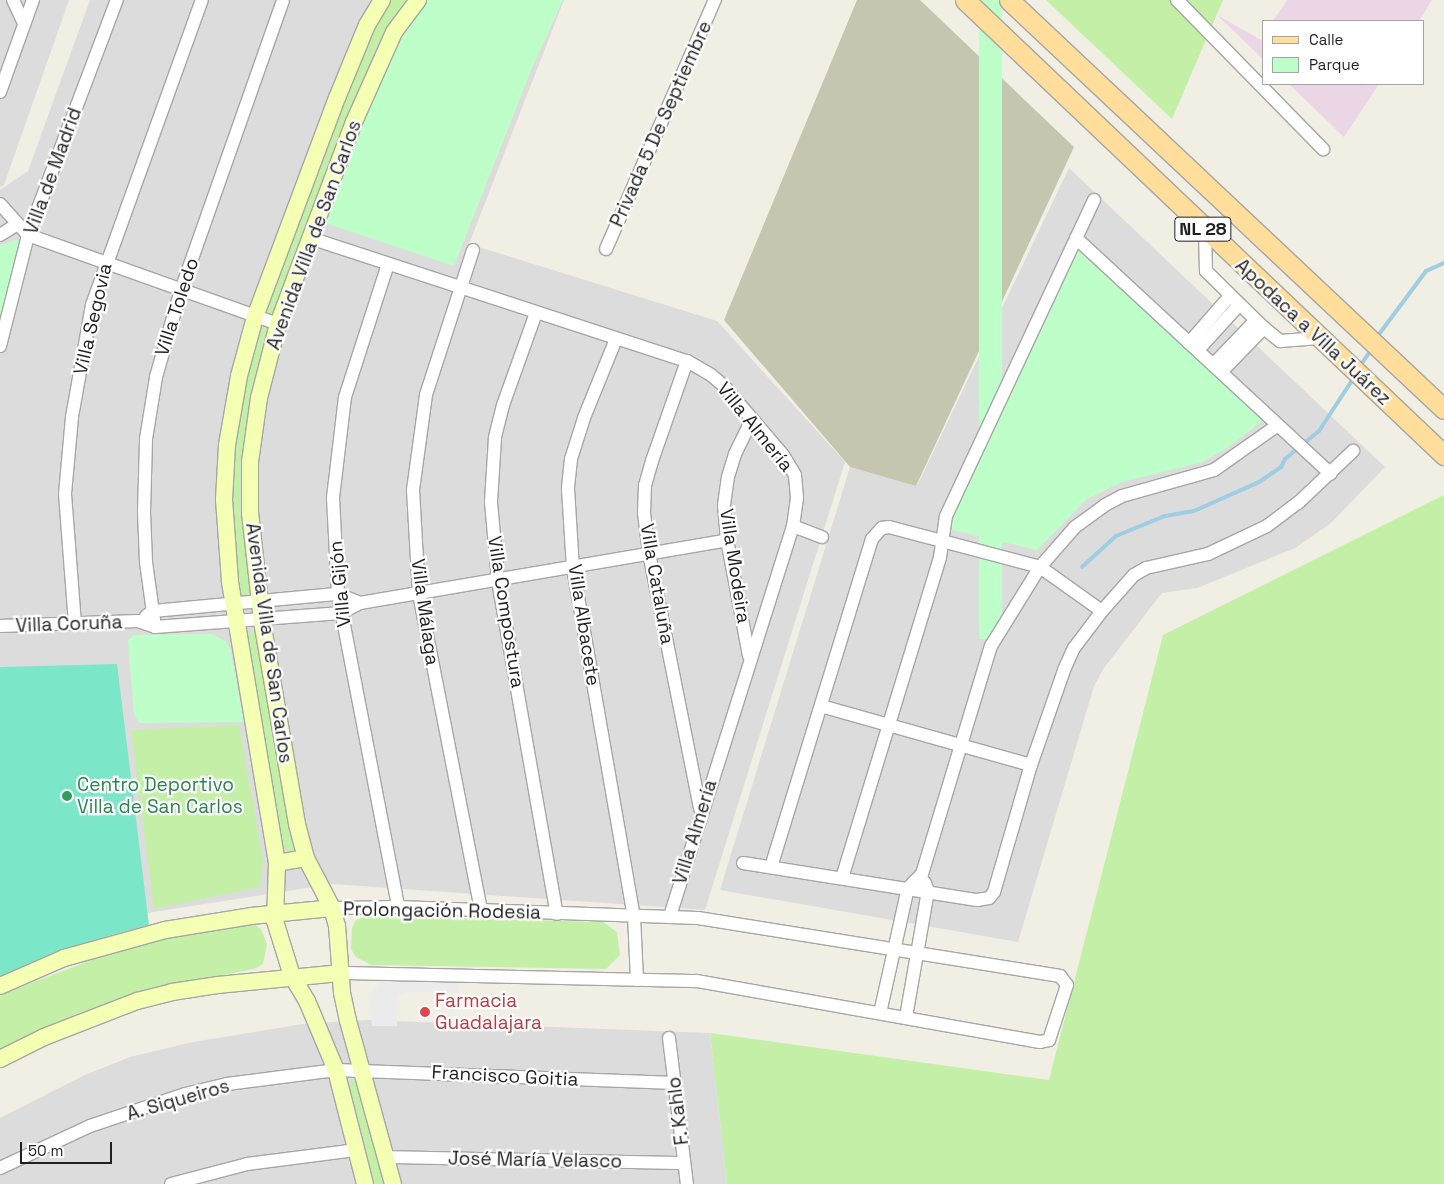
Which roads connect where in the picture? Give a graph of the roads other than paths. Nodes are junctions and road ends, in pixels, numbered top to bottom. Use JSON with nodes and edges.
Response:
{"nodes":[{"id":1,"x":13,"y":0,"type":"edge"},
{"id":2,"x":32,"y":0,"type":"edge"},
{"id":3,"x":117,"y":0,"type":"edge"},
{"id":4,"x":202,"y":0,"type":"edge"},
{"id":5,"x":284,"y":0,"type":"edge"},
{"id":6,"x":374,"y":0,"type":"edge"},
{"id":7,"x":382,"y":0,"type":"edge"},
{"id":8,"x":418,"y":0,"type":"edge"},
{"id":9,"x":715,"y":0,"type":"edge"},
{"id":10,"x":965,"y":0,"type":"edge"},
{"id":11,"x":1009,"y":0,"type":"edge"},
{"id":12,"x":1177,"y":0,"type":"edge"},
{"id":13,"x":24,"y":24,"type":"junction"},
{"id":14,"x":366,"y":25,"type":"junction"},
{"id":15,"x":392,"y":37,"type":"junction"},
{"id":16,"x":2,"y":78,"type":"edge"},
{"id":17,"x":0,"y":92,"type":"edge"},
{"id":18,"x":1323,"y":149,"type":"dead end"},
{"id":19,"x":1094,"y":200,"type":"dead end"},
{"id":20,"x":0,"y":204,"type":"edge"},
{"id":21,"x":16,"y":226,"type":"junction"},
{"id":22,"x":1205,"y":231,"type":"junction"},
{"id":23,"x":0,"y":235,"type":"edge"},
{"id":24,"x":28,"y":235,"type":"junction"},
{"id":25,"x":310,"y":238,"type":"junction"},
{"id":26,"x":1076,"y":238,"type":"junction"},
{"id":27,"x":606,"y":249,"type":"dead end"},
{"id":28,"x":473,"y":250,"type":"dead end"},
{"id":29,"x":105,"y":262,"type":"junction"},
{"id":30,"x":388,"y":264,"type":"junction"},
{"id":31,"x":460,"y":287,"type":"junction"},
{"id":32,"x":181,"y":290,"type":"junction"},
{"id":33,"x":1235,"y":300,"type":"junction"},
{"id":34,"x":536,"y":313,"type":"junction"},
{"id":35,"x":255,"y":317,"type":"junction"},
{"id":36,"x":278,"y":324,"type":"junction"},
{"id":37,"x":1260,"y":324,"type":"junction"},
{"id":38,"x":1320,"y":338,"type":"junction"},
{"id":39,"x":616,"y":339,"type":"junction"},
{"id":40,"x":0,"y":346,"type":"edge"},
{"id":41,"x":1194,"y":347,"type":"junction"},
{"id":42,"x":687,"y":361,"type":"junction"},
{"id":43,"x":1217,"y":368,"type":"junction"},
{"id":44,"x":1444,"y":409,"type":"edge"},
{"id":45,"x":752,"y":418,"type":"junction"},
{"id":46,"x":1278,"y":426,"type":"junction"},
{"id":47,"x":1353,"y":451,"type":"dead end"},
{"id":48,"x":1444,"y":455,"type":"edge"},
{"id":49,"x":1331,"y":474,"type":"junction"},
{"id":50,"x":793,"y":526,"type":"junction"},
{"id":51,"x":822,"y":537,"type":"dead end"},
{"id":52,"x":727,"y":540,"type":"junction"},
{"id":53,"x":943,"y":540,"type":"junction"},
{"id":54,"x":649,"y":553,"type":"junction"},
{"id":55,"x":1040,"y":567,"type":"junction"},
{"id":56,"x":573,"y":568,"type":"junction"},
{"id":57,"x":498,"y":581,"type":"junction"},
{"id":58,"x":338,"y":594,"type":"junction"},
{"id":59,"x":419,"y":594,"type":"junction"},
{"id":60,"x":360,"y":603,"type":"junction"},
{"id":61,"x":260,"y":604,"type":"junction"},
{"id":62,"x":234,"y":605,"type":"junction"},
{"id":63,"x":153,"y":611,"type":"junction"},
{"id":64,"x":1102,"y":611,"type":"junction"},
{"id":65,"x":341,"y":613,"type":"junction"},
{"id":66,"x":138,"y":621,"type":"junction"},
{"id":67,"x":262,"y":621,"type":"junction"},
{"id":68,"x":236,"y":623,"type":"junction"},
{"id":69,"x":75,"y":624,"type":"junction"},
{"id":70,"x":0,"y":626,"type":"edge"},
{"id":71,"x":155,"y":627,"type":"junction"},
{"id":72,"x":750,"y":658,"type":"junction"},
{"id":73,"x":821,"y":706,"type":"junction"},
{"id":74,"x":890,"y":725,"type":"junction"},
{"id":75,"x":960,"y":745,"type":"junction"},
{"id":76,"x":1031,"y":765,"type":"junction"},
{"id":77,"x":701,"y":812,"type":"junction"},
{"id":78,"x":306,"y":858,"type":"junction"},
{"id":79,"x":277,"y":863,"type":"junction"},
{"id":80,"x":743,"y":863,"type":"dead end"},
{"id":81,"x":771,"y":867,"type":"junction"},
{"id":82,"x":922,"y":874,"type":"junction"},
{"id":83,"x":842,"y":878,"type":"junction"},
{"id":84,"x":908,"y":888,"type":"junction"},
{"id":85,"x":928,"y":891,"type":"junction"},
{"id":86,"x":398,"y":907,"type":"junction"},
{"id":87,"x":332,"y":908,"type":"junction"},
{"id":88,"x":481,"y":910,"type":"junction"},
{"id":89,"x":275,"y":914,"type":"junction"},
{"id":90,"x":558,"y":914,"type":"junction"},
{"id":91,"x":634,"y":916,"type":"junction"},
{"id":92,"x":670,"y":916,"type":"junction"},
{"id":93,"x":893,"y":951,"type":"junction"},
{"id":94,"x":917,"y":956,"type":"junction"},
{"id":95,"x":341,"y":973,"type":"junction"},
{"id":96,"x":292,"y":976,"type":"junction"},
{"id":97,"x":637,"y":980,"type":"junction"},
{"id":98,"x":0,"y":986,"type":"edge"},
{"id":99,"x":880,"y":1013,"type":"junction"},
{"id":100,"x":906,"y":1017,"type":"junction"},
{"id":101,"x":669,"y":1038,"type":"dead end"},
{"id":102,"x":0,"y":1059,"type":"edge"},
{"id":103,"x":362,"y":1069,"type":"junction"},
{"id":104,"x":336,"y":1070,"type":"junction"},
{"id":105,"x":675,"y":1084,"type":"junction"},
{"id":106,"x":357,"y":1150,"type":"junction"},
{"id":107,"x":386,"y":1157,"type":"junction"},
{"id":108,"x":684,"y":1163,"type":"junction"},
{"id":109,"x":0,"y":1168,"type":"edge"},
{"id":110,"x":171,"y":1184,"type":"edge"},
{"id":111,"x":365,"y":1184,"type":"edge"},
{"id":112,"x":392,"y":1184,"type":"edge"},
{"id":113,"x":687,"y":1184,"type":"edge"}],
"edges":[{"from":1,"to":13,"type":"street"},
{"from":2,"to":13,"type":"street"},
{"from":3,"to":24,"type":"street","name":"Villa de Madrid"},
{"from":4,"to":29,"type":"street","name":"Villa Segovia"},
{"from":5,"to":32,"type":"street","name":"Villa Toledo"},
{"from":6,"to":14,"type":"street"},
{"from":7,"to":14,"type":"street","name":"Avenida Villa de San Carlos"},
{"from":8,"to":15,"type":"street","name":"Avenida Villa de San Carlos"},
{"from":9,"to":27,"type":"street","name":"Privada 5 De Septiembre"},
{"from":10,"to":22,"type":"main road","name":"Apodaca a Villa Juárez","number":"NL 28"},
{"from":11,"to":44,"type":"main road","name":"Apodaca a Villa Juárez","number":"NL 28"},
{"from":12,"to":18,"type":"street"},
{"from":13,"to":16,"type":"street"},
{"from":14,"to":15,"type":"street"},
{"from":14,"to":35,"type":"street","name":"Avenida Villa de San Carlos"},
{"from":15,"to":25,"type":"street","name":"Avenida Villa de San Carlos"},
{"from":16,"to":17,"type":"street"},
{"from":19,"to":26,"type":"street"},
{"from":20,"to":21,"type":"street"},
{"from":21,"to":23,"type":"street"},
{"from":21,"to":24,"type":"street"},
{"from":22,"to":33,"type":"street"},
{"from":22,"to":38,"type":"main road","name":"Apodaca a Villa Juárez","number":"NL 28"},
{"from":24,"to":29,"type":"street"},
{"from":24,"to":40,"type":"street","name":"Villa de Madrid"},
{"from":25,"to":30,"type":"street","name":"Villa Almería"},
{"from":25,"to":36,"type":"street","name":"Avenida Villa de San Carlos"},
{"from":26,"to":41,"type":"street"},
{"from":26,"to":53,"type":"street"},
{"from":28,"to":31,"type":"street","name":"Villa Málaga"},
{"from":29,"to":32,"type":"street"},
{"from":29,"to":69,"type":"street","name":"Villa Segovia"},
{"from":30,"to":31,"type":"street","name":"Villa Almería"},
{"from":30,"to":58,"type":"street","name":"Villa Gijón"},
{"from":31,"to":34,"type":"street","name":"Villa Almería"},
{"from":31,"to":59,"type":"street","name":"Villa Málaga"},
{"from":32,"to":35,"type":"street"},
{"from":32,"to":63,"type":"street","name":"Villa Toledo"},
{"from":33,"to":37,"type":"street"},
{"from":33,"to":41,"type":"street"},
{"from":34,"to":39,"type":"street","name":"Villa Almería"},
{"from":34,"to":57,"type":"street","name":"Villa Compostura"},
{"from":35,"to":36,"type":"street"},
{"from":35,"to":62,"type":"street","name":"Avenida Villa de San Carlos"},
{"from":36,"to":61,"type":"street","name":"Avenida Villa de San Carlos"},
{"from":37,"to":38,"type":"street"},
{"from":37,"to":43,"type":"street"},
{"from":38,"to":48,"type":"main road","name":"Apodaca a Villa Juárez","number":"NL 28"},
{"from":39,"to":42,"type":"street","name":"Villa Almería"},
{"from":39,"to":56,"type":"street","name":"Villa Albacete"},
{"from":41,"to":43,"type":"street"},
{"from":42,"to":45,"type":"street","name":"Villa Almería"},
{"from":42,"to":54,"type":"street","name":"Villa Cataluña"},
{"from":43,"to":46,"type":"street"},
{"from":45,"to":50,"type":"street","name":"Villa Almería"},
{"from":45,"to":52,"type":"street","name":"Villa Modeira"},
{"from":46,"to":49,"type":"street"},
{"from":46,"to":55,"type":"street"},
{"from":47,"to":49,"type":"street"},
{"from":49,"to":64,"type":"street"},
{"from":50,"to":51,"type":"street"},
{"from":50,"to":72,"type":"street","name":"Villa Almería"},
{"from":52,"to":54,"type":"street","name":"Villa Coruña"},
{"from":52,"to":72,"type":"street","name":"Villa Modeira"},
{"from":53,"to":55,"type":"street"},
{"from":53,"to":73,"type":"street"},
{"from":53,"to":74,"type":"street"},
{"from":54,"to":56,"type":"street","name":"Villa Coruña"},
{"from":54,"to":77,"type":"street","name":"Villa Cataluña"},
{"from":55,"to":64,"type":"street"},
{"from":55,"to":75,"type":"street"},
{"from":56,"to":57,"type":"street","name":"Villa Coruña"},
{"from":56,"to":91,"type":"street","name":"Villa Albacete"},
{"from":57,"to":59,"type":"street","name":"Villa Coruña"},
{"from":57,"to":90,"type":"street","name":"Villa Compostura"},
{"from":58,"to":60,"type":"street","name":"Villa Coruña"},
{"from":58,"to":61,"type":"street","name":"Villa Coruña"},
{"from":58,"to":65,"type":"street","name":"Villa Gijón"},
{"from":59,"to":60,"type":"street","name":"Villa Coruña"},
{"from":59,"to":88,"type":"street","name":"Villa Málaga"},
{"from":60,"to":65,"type":"street","name":"Villa Coruña"},
{"from":61,"to":62,"type":"street","name":"Villa Coruña"},
{"from":61,"to":67,"type":"street","name":"Avenida Villa de San Carlos"},
{"from":62,"to":63,"type":"street","name":"Villa Coruña"},
{"from":62,"to":68,"type":"street","name":"Avenida Villa de San Carlos"},
{"from":63,"to":66,"type":"street","name":"Villa Coruña"},
{"from":63,"to":71,"type":"street","name":"Villa Toledo"},
{"from":64,"to":76,"type":"street"},
{"from":65,"to":67,"type":"street","name":"Villa Coruña"},
{"from":65,"to":86,"type":"street","name":"Villa Gijón"},
{"from":66,"to":69,"type":"street","name":"Villa Coruña"},
{"from":66,"to":71,"type":"street","name":"Villa Coruña"},
{"from":67,"to":68,"type":"street","name":"Villa Coruña"},
{"from":67,"to":78,"type":"street","name":"Avenida Villa de San Carlos"},
{"from":68,"to":71,"type":"street","name":"Villa Coruña"},
{"from":68,"to":79,"type":"street","name":"Avenida Villa de San Carlos"},
{"from":69,"to":70,"type":"street","name":"Villa Coruña"},
{"from":72,"to":77,"type":"street","name":"Villa Almería"},
{"from":73,"to":74,"type":"street"},
{"from":73,"to":81,"type":"street"},
{"from":74,"to":75,"type":"street"},
{"from":74,"to":83,"type":"street"},
{"from":75,"to":76,"type":"street"},
{"from":75,"to":82,"type":"street"},
{"from":76,"to":85,"type":"street"},
{"from":77,"to":92,"type":"street","name":"Villa Almería"},
{"from":78,"to":79,"type":"street"},
{"from":78,"to":87,"type":"street","name":"Avenida Villa de San Carlos"},
{"from":79,"to":89,"type":"street","name":"Avenida Villa de San Carlos"},
{"from":80,"to":81,"type":"street"},
{"from":81,"to":83,"type":"street"},
{"from":82,"to":84,"type":"street"},
{"from":82,"to":85,"type":"street"},
{"from":83,"to":84,"type":"street"},
{"from":84,"to":85,"type":"street"},
{"from":84,"to":93,"type":"street"},
{"from":85,"to":94,"type":"street"},
{"from":86,"to":87,"type":"street","name":"Prolongación Rodesia"},
{"from":86,"to":88,"type":"street","name":"Prolongación Rodesia"},
{"from":87,"to":89,"type":"street","name":"Prolongación Rodesia"},
{"from":87,"to":95,"type":"street","name":"Avenida Villa de San Carlos"},
{"from":88,"to":90,"type":"street","name":"Prolongación Rodesia"},
{"from":89,"to":96,"type":"street","name":"Avenida Villa de San Carlos"},
{"from":89,"to":98,"type":"street","name":"Prolongación Rodesia"},
{"from":90,"to":91,"type":"street","name":"Prolongación Rodesia"},
{"from":91,"to":92,"type":"street","name":"Prolongación Rodesia"},
{"from":91,"to":97,"type":"street","name":"Villa Albacete"},
{"from":92,"to":93,"type":"street","name":"Prolongación Rodesia"},
{"from":93,"to":94,"type":"street","name":"Prolongación Rodesia"},
{"from":93,"to":99,"type":"street"},
{"from":94,"to":100,"type":"street"},
{"from":94,"to":100,"type":"street","name":"Prolongación Rodesia"},
{"from":95,"to":96,"type":"street"},
{"from":95,"to":97,"type":"street"},
{"from":95,"to":103,"type":"street","name":"Avenida Villa de San Carlos"},
{"from":96,"to":102,"type":"street"},
{"from":96,"to":104,"type":"street","name":"Avenida Villa de San Carlos"},
{"from":97,"to":99,"type":"street"},
{"from":99,"to":100,"type":"street"},
{"from":101,"to":105,"type":"street","name":"F. Kahlo"},
{"from":103,"to":104,"type":"street","name":"Francisco Goitia"},
{"from":103,"to":105,"type":"street","name":"Francisco Goitia"},
{"from":103,"to":107,"type":"street","name":"Avenida Villa de San Carlos"},
{"from":104,"to":106,"type":"street","name":"Avenida Villa de San Carlos"},
{"from":104,"to":109,"type":"street","name":"A. Siqueiros"},
{"from":105,"to":108,"type":"street","name":"F. Kahlo"},
{"from":106,"to":110,"type":"street"},
{"from":106,"to":111,"type":"street","name":"Avenida Villa de San Carlos"},
{"from":107,"to":108,"type":"street","name":"José María Velasco"},
{"from":107,"to":112,"type":"street","name":"Avenida Villa de San Carlos"},
{"from":108,"to":113,"type":"street","name":"F. Kahlo"}]}
